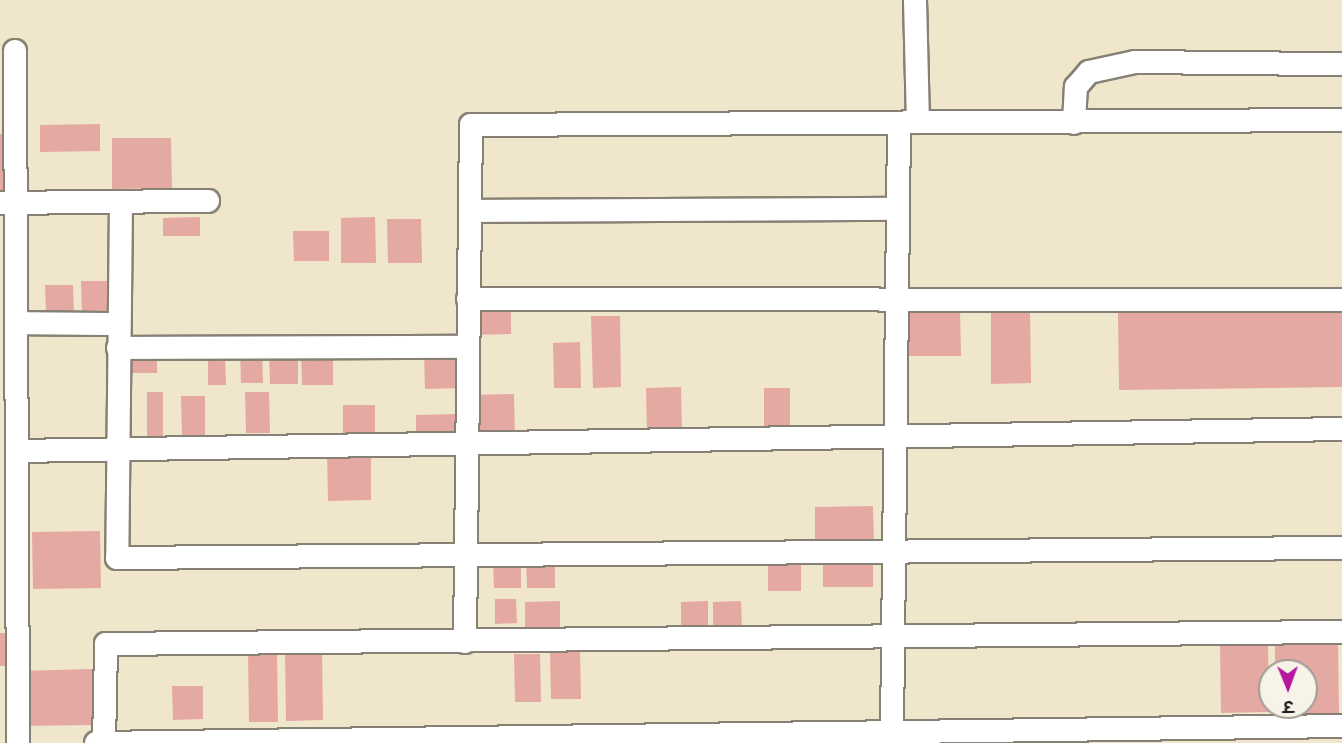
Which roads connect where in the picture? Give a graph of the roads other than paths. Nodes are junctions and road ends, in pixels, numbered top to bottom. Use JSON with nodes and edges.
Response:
{"nodes":[{"id":1,"x":915,"y":0,"type":"edge"},
{"id":2,"x":15,"y":51,"type":"dead end"},
{"id":3,"x":1342,"y":64,"type":"edge"},
{"id":4,"x":1342,"y":120,"type":"edge"},
{"id":5,"x":908,"y":123,"type":"junction"},
{"id":6,"x":1074,"y":123,"type":"junction"},
{"id":7,"x":208,"y":201,"type":"dead end"},
{"id":8,"x":121,"y":202,"type":"junction"},
{"id":9,"x":8,"y":203,"type":"edge"},
{"id":10,"x":898,"y":209,"type":"junction"},
{"id":11,"x":470,"y":211,"type":"junction"},
{"id":12,"x":468,"y":299,"type":"junction"},
{"id":13,"x":897,"y":299,"type":"junction"},
{"id":14,"x":1342,"y":300,"type":"edge"},
{"id":15,"x":16,"y":323,"type":"junction"},
{"id":16,"x":119,"y":324,"type":"junction"},
{"id":17,"x":468,"y":346,"type":"junction"},
{"id":18,"x":118,"y":348,"type":"junction"},
{"id":19,"x":1342,"y":429,"type":"edge"},
{"id":20,"x":895,"y":441,"type":"junction"},
{"id":21,"x":467,"y":445,"type":"junction"},
{"id":22,"x":116,"y":450,"type":"junction"},
{"id":23,"x":17,"y":452,"type":"junction"},
{"id":24,"x":1342,"y":548,"type":"edge"},
{"id":25,"x":894,"y":551,"type":"junction"},
{"id":26,"x":466,"y":559,"type":"junction"},
{"id":27,"x":1342,"y":632,"type":"edge"},
{"id":28,"x":893,"y":639,"type":"junction"},
{"id":29,"x":465,"y":642,"type":"junction"},
{"id":30,"x":1342,"y":726,"type":"edge"},
{"id":31,"x":892,"y":732,"type":"junction"},
{"id":32,"x":644,"y":739,"type":"edge"},
{"id":33,"x":719,"y":739,"type":"edge"},
{"id":34,"x":381,"y":741,"type":"edge"},
{"id":35,"x":231,"y":742,"type":"edge"},
{"id":36,"x":18,"y":743,"type":"edge"},
{"id":37,"x":96,"y":743,"type":"edge"},
{"id":38,"x":104,"y":743,"type":"edge"},
{"id":39,"x":109,"y":743,"type":"edge"}],
"edges":[{"from":1,"to":5,"type":"street"},
{"from":2,"to":9,"type":"street"},
{"from":3,"to":6,"type":"street"},
{"from":4,"to":6,"type":"street"},
{"from":5,"to":6,"type":"street"},
{"from":5,"to":10,"type":"street"},
{"from":5,"to":11,"type":"street"},
{"from":7,"to":8,"type":"street"},
{"from":8,"to":9,"type":"street"},
{"from":8,"to":16,"type":"street"},
{"from":9,"to":15,"type":"street"},
{"from":10,"to":11,"type":"street"},
{"from":10,"to":13,"type":"street"},
{"from":11,"to":12,"type":"street"},
{"from":12,"to":13,"type":"street"},
{"from":12,"to":17,"type":"street"},
{"from":13,"to":14,"type":"street"},
{"from":13,"to":20,"type":"street"},
{"from":15,"to":16,"type":"street"},
{"from":15,"to":23,"type":"street"},
{"from":16,"to":18,"type":"street"},
{"from":17,"to":18,"type":"street"},
{"from":17,"to":21,"type":"street"},
{"from":18,"to":22,"type":"street"},
{"from":19,"to":20,"type":"street"},
{"from":20,"to":21,"type":"street"},
{"from":20,"to":25,"type":"street"},
{"from":21,"to":22,"type":"street"},
{"from":21,"to":26,"type":"street"},
{"from":22,"to":23,"type":"street"},
{"from":22,"to":26,"type":"street"},
{"from":23,"to":36,"type":"street"},
{"from":24,"to":25,"type":"street"},
{"from":25,"to":26,"type":"street"},
{"from":25,"to":28,"type":"street"},
{"from":26,"to":29,"type":"street"},
{"from":27,"to":28,"type":"street"},
{"from":28,"to":29,"type":"street"},
{"from":28,"to":31,"type":"street"},
{"from":29,"to":38,"type":"street"},
{"from":30,"to":31,"type":"street"},
{"from":31,"to":33,"type":"street"},
{"from":32,"to":33,"type":"street"},
{"from":32,"to":34,"type":"street"},
{"from":34,"to":35,"type":"street"},
{"from":35,"to":39,"type":"street"},
{"from":37,"to":38,"type":"street"},
{"from":38,"to":39,"type":"street"}]}
